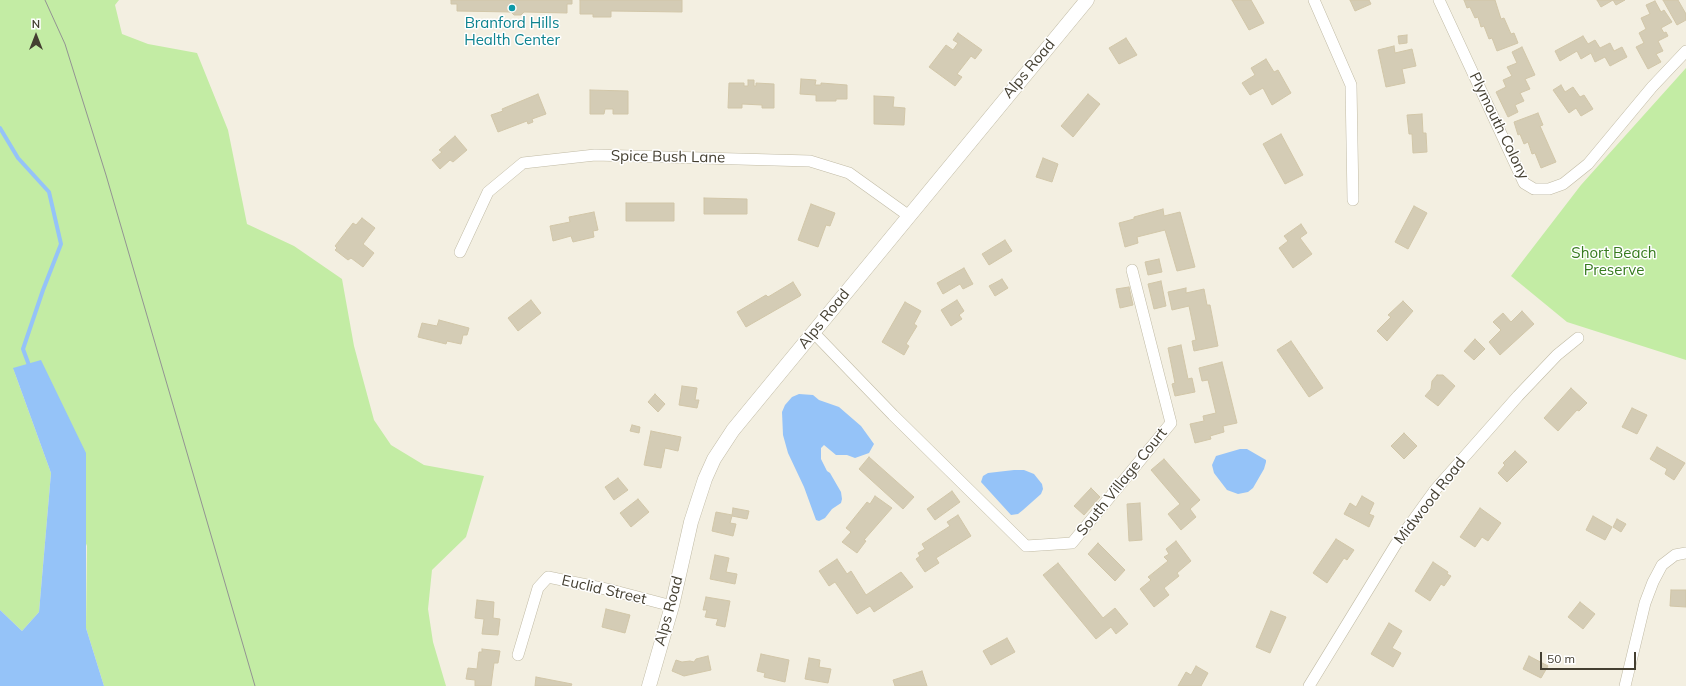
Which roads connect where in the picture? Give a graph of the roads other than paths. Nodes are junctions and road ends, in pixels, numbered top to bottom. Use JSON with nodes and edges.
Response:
{"nodes":[{"id":1,"x":1087,"y":0,"type":"edge"},
{"id":2,"x":1314,"y":0,"type":"edge"},
{"id":3,"x":1439,"y":0,"type":"edge"},
{"id":4,"x":1686,"y":51,"type":"edge"},
{"id":5,"x":1353,"y":200,"type":"dead end"},
{"id":6,"x":909,"y":216,"type":"junction"},
{"id":7,"x":460,"y":252,"type":"dead end"},
{"id":8,"x":1132,"y":270,"type":"dead end"},
{"id":9,"x":813,"y":332,"type":"junction"},
{"id":10,"x":1578,"y":338,"type":"dead end"},
{"id":11,"x":1680,"y":554,"type":"edge"},
{"id":12,"x":672,"y":606,"type":"junction"},
{"id":13,"x":518,"y":655,"type":"dead end"},
{"id":14,"x":649,"y":686,"type":"edge"},
{"id":15,"x":1309,"y":686,"type":"edge"},
{"id":16,"x":1625,"y":686,"type":"edge"}],
"edges":[{"from":1,"to":6,"type":"street","name":"Alps Road"},
{"from":2,"to":5,"type":"street"},
{"from":3,"to":4,"type":"street","name":"Plymouth Colony"},
{"from":6,"to":7,"type":"street","name":"Spice Bush Lane"},
{"from":6,"to":9,"type":"street","name":"Alps Road"},
{"from":8,"to":9,"type":"street","name":"South Village Court"},
{"from":9,"to":12,"type":"street","name":"Alps Road"},
{"from":10,"to":15,"type":"street","name":"Midwood Road"},
{"from":11,"to":16,"type":"street"},
{"from":12,"to":13,"type":"street","name":"Euclid Street"},
{"from":12,"to":14,"type":"street","name":"Alps Road"}]}
